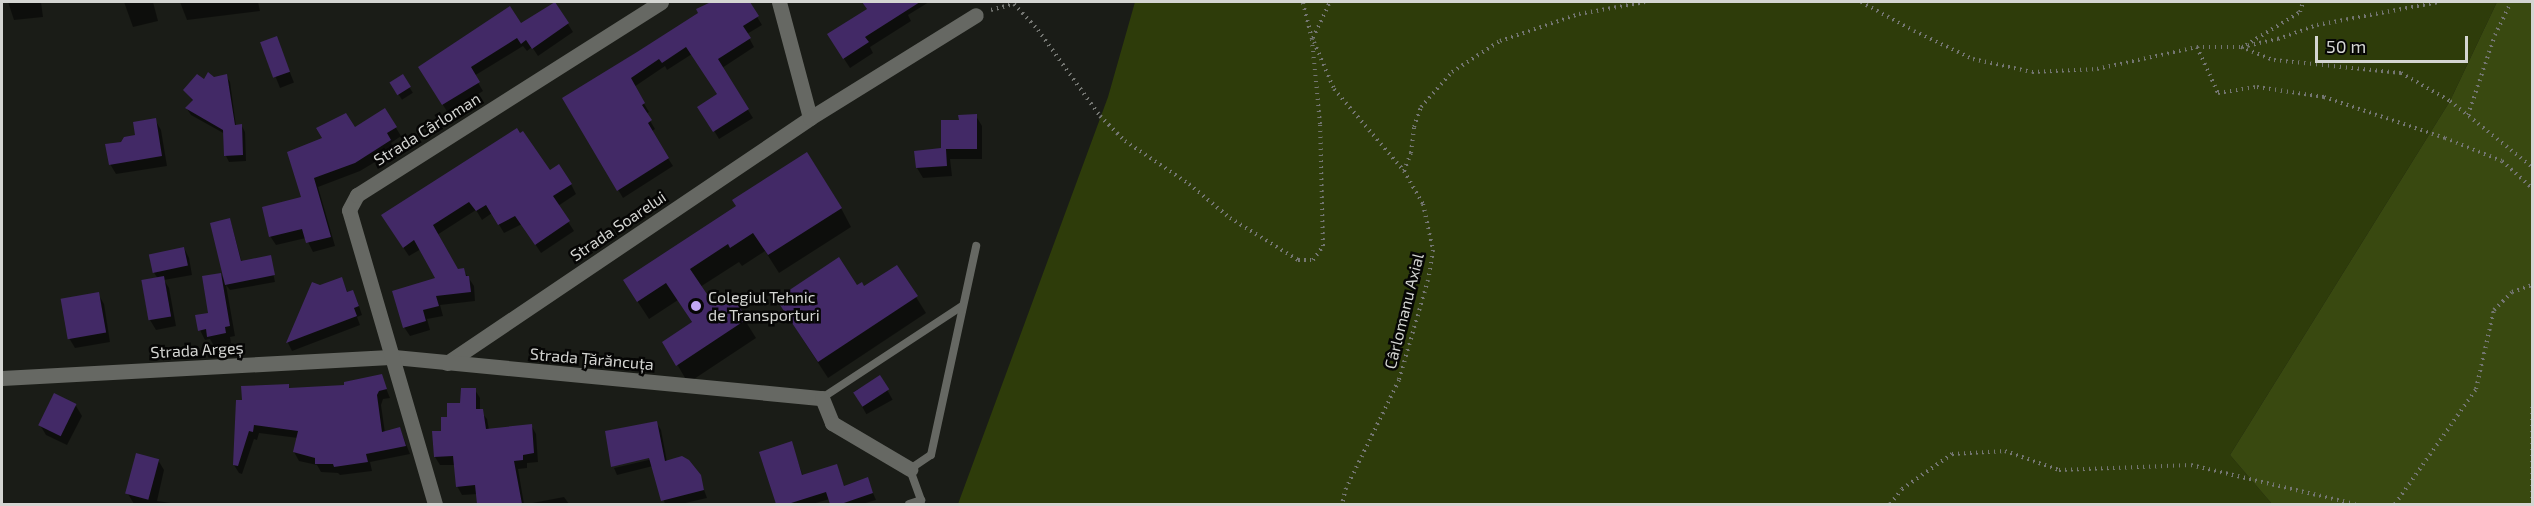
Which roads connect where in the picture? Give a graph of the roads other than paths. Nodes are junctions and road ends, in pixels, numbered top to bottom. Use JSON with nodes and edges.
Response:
{"nodes":[{"id":1,"x":661,"y":2,"type":"edge"},
{"id":2,"x":778,"y":2,"type":"edge"},
{"id":3,"x":975,"y":15,"type":"road end"},
{"id":4,"x":810,"y":118,"type":"junction"},
{"id":5,"x":976,"y":246,"type":"dead end"},
{"id":6,"x":962,"y":306,"type":"junction"},
{"id":7,"x":394,"y":357,"type":"junction"},
{"id":8,"x":447,"y":363,"type":"junction"},
{"id":9,"x":2,"y":378,"type":"edge"},
{"id":10,"x":822,"y":398,"type":"junction"},
{"id":11,"x":909,"y":469,"type":"junction"},
{"id":12,"x":435,"y":504,"type":"edge"},
{"id":13,"x":909,"y":504,"type":"edge"}],
"edges":[{"from":1,"to":7,"type":"street","name":"Strada Cârloman"},
{"from":2,"to":4,"type":"street"},
{"from":3,"to":4,"type":"street","name":"Strada Soarelui"},
{"from":4,"to":8,"type":"street","name":"Strada Soarelui"},
{"from":5,"to":6,"type":"lane"},
{"from":6,"to":10,"type":"lane"},
{"from":6,"to":11,"type":"lane"},
{"from":7,"to":8,"type":"street","name":"Strada Țărăncuța"},
{"from":7,"to":9,"type":"street","name":"Strada Argeș"},
{"from":7,"to":12,"type":"street"},
{"from":8,"to":10,"type":"street","name":"Strada Țărăncuța"},
{"from":10,"to":11,"type":"street"},
{"from":11,"to":13,"type":"lane"}]}
